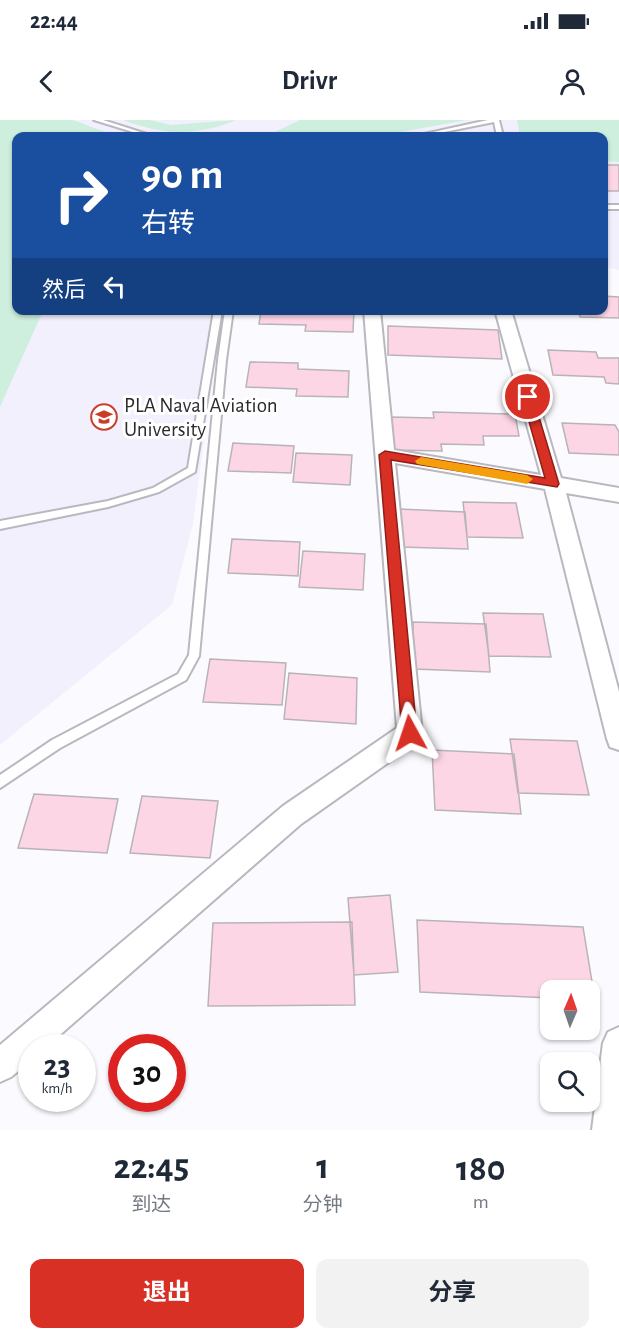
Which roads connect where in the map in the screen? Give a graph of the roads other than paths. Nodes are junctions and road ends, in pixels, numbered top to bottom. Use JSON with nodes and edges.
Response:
{"nodes":[{"id":1,"x":98,"y":120,"type":"edge"},
{"id":2,"x":496,"y":121,"type":"edge"},
{"id":3,"x":137,"y":132,"type":"edge"},
{"id":4,"x":439,"y":132,"type":"edge"},
{"id":5,"x":217,"y":315,"type":"edge"},
{"id":6,"x":228,"y":315,"type":"edge"},
{"id":7,"x":372,"y":315,"type":"edge"},
{"id":8,"x":504,"y":315,"type":"edge"},
{"id":9,"x":385,"y":455,"type":"junction"},
{"id":10,"x":553,"y":484,"type":"junction"},
{"id":11,"x":619,"y":495,"type":"edge"},
{"id":12,"x":0,"y":525,"type":"edge"},
{"id":13,"x":619,"y":739,"type":"edge"},
{"id":14,"x":0,"y":782,"type":"edge"},
{"id":15,"x":619,"y":1043,"type":"edge"},
{"id":16,"x":0,"y":1066,"type":"edge"},
{"id":17,"x":609,"y":1130,"type":"edge"}],
"edges":[{"from":1,"to":3,"type":"lane"},
{"from":2,"to":4,"type":"lane"},
{"from":5,"to":12,"type":"lane"},
{"from":6,"to":14,"type":"lane"},
{"from":7,"to":9,"type":"street"},
{"from":8,"to":10,"type":"street"},
{"from":9,"to":10,"type":"street"},
{"from":9,"to":16,"type":"street"},
{"from":10,"to":11,"type":"street"},
{"from":10,"to":13,"type":"street"},
{"from":15,"to":17,"type":"street"}]}
